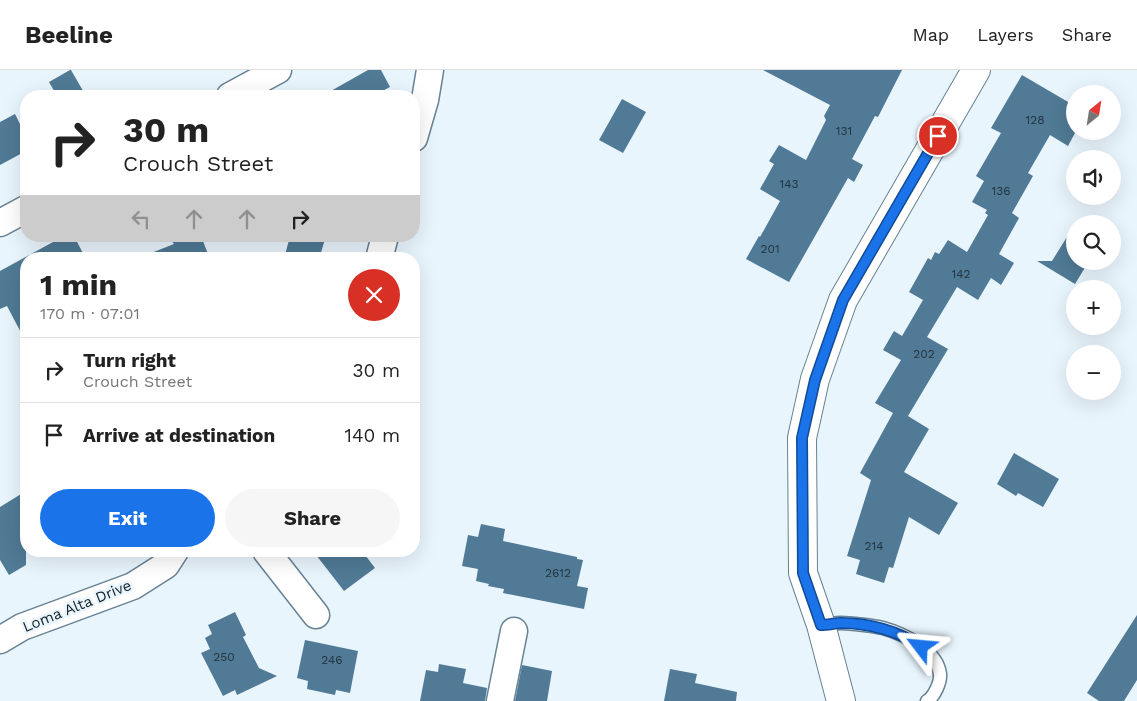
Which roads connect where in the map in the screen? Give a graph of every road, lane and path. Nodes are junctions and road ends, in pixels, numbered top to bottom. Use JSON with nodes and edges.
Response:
{"nodes":[{"id":1,"x":278,"y":70,"type":"edge"},
{"id":2,"x":430,"y":70,"type":"edge"},
{"id":3,"x":976,"y":70,"type":"edge"},
{"id":4,"x":241,"y":90,"type":"edge"},
{"id":5,"x":420,"y":117,"type":"edge"},
{"id":6,"x":20,"y":212,"type":"edge"},
{"id":7,"x":0,"y":223,"type":"edge"},
{"id":8,"x":172,"y":557,"type":"edge"},
{"id":9,"x":271,"y":557,"type":"edge"},
{"id":10,"x":316,"y":615,"type":"dead end"},
{"id":11,"x":821,"y":625,"type":"junction"},
{"id":12,"x":514,"y":631,"type":"dead end"},
{"id":13,"x":0,"y":640,"type":"edge"},
{"id":14,"x":500,"y":701,"type":"edge"},
{"id":15,"x":841,"y":701,"type":"edge"},
{"id":16,"x":928,"y":701,"type":"edge"}],
"edges":[{"from":1,"to":4,"type":"street"},
{"from":2,"to":5,"type":"street"},
{"from":3,"to":11,"type":"street"},
{"from":6,"to":7,"type":"street"},
{"from":8,"to":13,"type":"street","name":"Loma Alta Drive"},
{"from":9,"to":10,"type":"street"},
{"from":11,"to":15,"type":"street"},
{"from":11,"to":16,"type":"lane"},
{"from":12,"to":14,"type":"street"}]}
